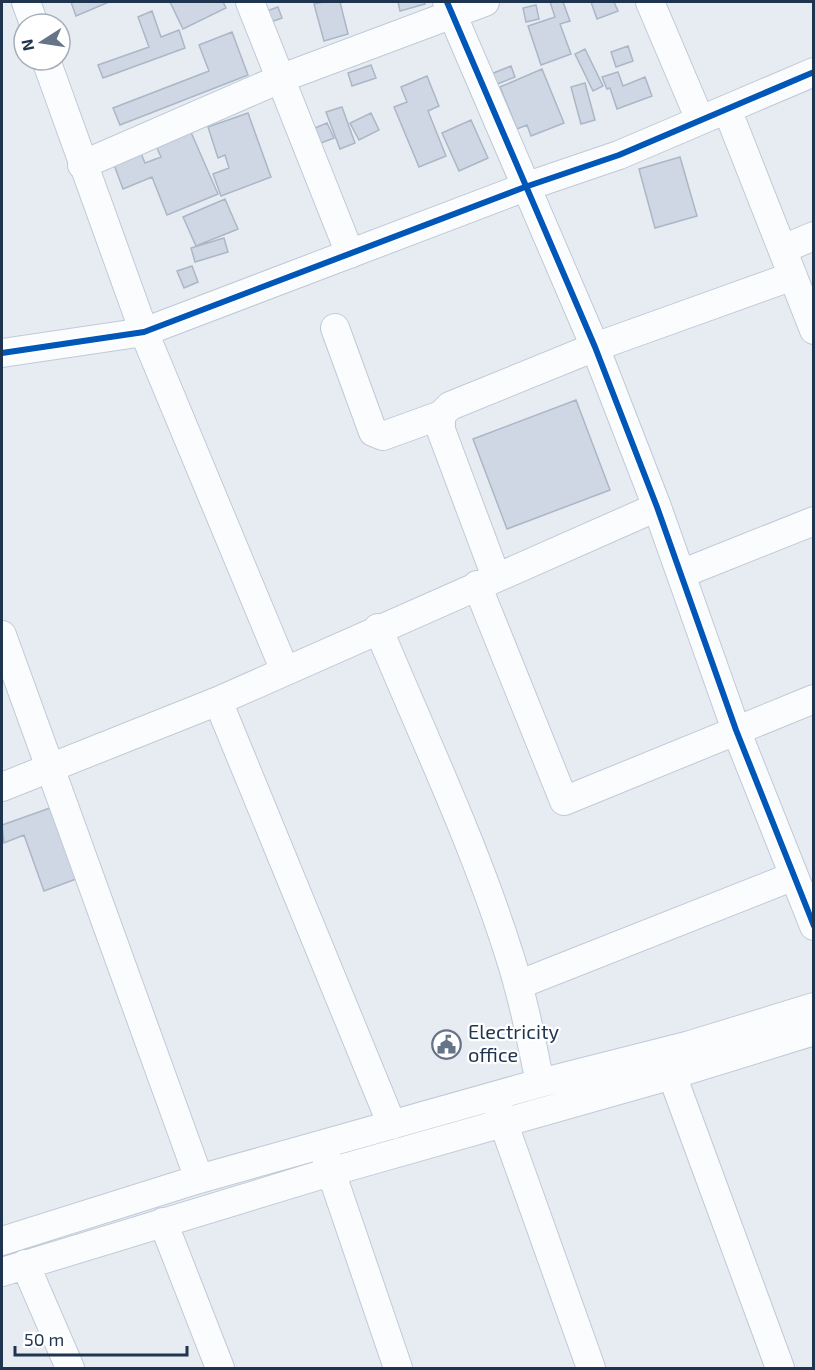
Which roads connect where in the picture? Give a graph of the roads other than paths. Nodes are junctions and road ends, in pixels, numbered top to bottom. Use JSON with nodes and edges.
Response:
{"nodes":[{"id":1,"x":250,"y":2,"type":"edge"},
{"id":2,"x":485,"y":2,"type":"edge"},
{"id":3,"x":650,"y":2,"type":"edge"},
{"id":4,"x":450,"y":8,"type":"edge"},
{"id":5,"x":50,"y":72,"type":"edge"},
{"id":6,"x":813,"y":72,"type":"edge"},
{"id":7,"x":282,"y":78,"type":"junction"},
{"id":8,"x":727,"y":109,"type":"junction"},
{"id":9,"x":700,"y":120,"type":"junction"},
{"id":10,"x":82,"y":165,"type":"junction"},
{"id":11,"x":525,"y":187,"type":"junction"},
{"id":12,"x":813,"y":236,"type":"edge"},
{"id":13,"x":783,"y":249,"type":"junction"},
{"id":14,"x":351,"y":254,"type":"junction"},
{"id":15,"x":793,"y":276,"type":"junction"},
{"id":16,"x":334,"y":328,"type":"dead end"},
{"id":17,"x":813,"y":330,"type":"edge"},
{"id":18,"x":144,"y":332,"type":"junction"},
{"id":19,"x":595,"y":347,"type":"junction"},
{"id":20,"x":2,"y":353,"type":"edge"},
{"id":21,"x":441,"y":415,"type":"junction"},
{"id":22,"x":657,"y":507,"type":"junction"},
{"id":23,"x":813,"y":521,"type":"edge"},
{"id":24,"x":681,"y":574,"type":"junction"},
{"id":25,"x":486,"y":581,"type":"junction"},
{"id":26,"x":378,"y":628,"type":"junction"},
{"id":27,"x":2,"y":635,"type":"edge"},
{"id":28,"x":285,"y":671,"type":"junction"},
{"id":29,"x":813,"y":699,"type":"edge"},
{"id":30,"x":218,"y":701,"type":"junction"},
{"id":31,"x":736,"y":730,"type":"junction"},
{"id":32,"x":50,"y":768,"type":"junction"},
{"id":33,"x":2,"y":787,"type":"edge"},
{"id":34,"x":794,"y":876,"type":"junction"},
{"id":35,"x":813,"y":926,"type":"edge"},
{"id":36,"x":518,"y":985,"type":"junction"},
{"id":37,"x":813,"y":1007,"type":"edge"},
{"id":38,"x":813,"y":1031,"type":"edge"},
{"id":39,"x":672,"y":1075,"type":"junction"},
{"id":40,"x":540,"y":1083,"type":"junction"},
{"id":41,"x":499,"y":1109,"type":"junction"},
{"id":42,"x":393,"y":1125,"type":"junction"},
{"id":43,"x":327,"y":1159,"type":"junction"},
{"id":44,"x":200,"y":1179,"type":"junction"},
{"id":45,"x":164,"y":1222,"type":"junction"},
{"id":46,"x":2,"y":1241,"type":"edge"},
{"id":47,"x":13,"y":1268,"type":"edge"},
{"id":48,"x":70,"y":1368,"type":"edge"},
{"id":49,"x":220,"y":1368,"type":"edge"},
{"id":50,"x":398,"y":1368,"type":"edge"},
{"id":51,"x":591,"y":1368,"type":"edge"},
{"id":52,"x":780,"y":1368,"type":"edge"}],
"edges":[{"from":1,"to":7,"type":"street"},
{"from":2,"to":4,"type":"street"},
{"from":3,"to":9,"type":"street"},
{"from":4,"to":7,"type":"street"},
{"from":4,"to":11,"type":"street"},
{"from":5,"to":10,"type":"street"},
{"from":6,"to":8,"type":"street"},
{"from":7,"to":10,"type":"street"},
{"from":7,"to":14,"type":"street"},
{"from":8,"to":9,"type":"street"},
{"from":8,"to":13,"type":"street"},
{"from":9,"to":11,"type":"street"},
{"from":10,"to":18,"type":"street"},
{"from":11,"to":14,"type":"street"},
{"from":11,"to":19,"type":"street"},
{"from":12,"to":13,"type":"street"},
{"from":13,"to":15,"type":"street"},
{"from":14,"to":18,"type":"street"},
{"from":15,"to":17,"type":"street"},
{"from":15,"to":19,"type":"street"},
{"from":16,"to":21,"type":"street"},
{"from":18,"to":20,"type":"street"},
{"from":18,"to":28,"type":"street"},
{"from":19,"to":21,"type":"street"},
{"from":19,"to":22,"type":"street"},
{"from":21,"to":25,"type":"street"},
{"from":22,"to":24,"type":"street"},
{"from":22,"to":25,"type":"street"},
{"from":23,"to":24,"type":"street"},
{"from":24,"to":31,"type":"street"},
{"from":25,"to":26,"type":"street"},
{"from":25,"to":31,"type":"street"},
{"from":26,"to":28,"type":"street"},
{"from":26,"to":36,"type":"street"},
{"from":27,"to":32,"type":"street"},
{"from":28,"to":30,"type":"street"},
{"from":29,"to":31,"type":"street"},
{"from":30,"to":32,"type":"street"},
{"from":30,"to":42,"type":"street"},
{"from":31,"to":34,"type":"street"},
{"from":32,"to":33,"type":"street"},
{"from":32,"to":44,"type":"street"},
{"from":34,"to":35,"type":"street"},
{"from":34,"to":36,"type":"street"},
{"from":36,"to":40,"type":"street"},
{"from":37,"to":40,"type":"street"},
{"from":38,"to":39,"type":"street"},
{"from":39,"to":41,"type":"street"},
{"from":39,"to":52,"type":"street"},
{"from":40,"to":41,"type":"street"},
{"from":41,"to":42,"type":"street"},
{"from":41,"to":43,"type":"street"},
{"from":41,"to":51,"type":"street"},
{"from":42,"to":43,"type":"street"},
{"from":43,"to":44,"type":"street"},
{"from":43,"to":45,"type":"street"},
{"from":43,"to":50,"type":"street"},
{"from":44,"to":46,"type":"street"},
{"from":45,"to":47,"type":"street"},
{"from":45,"to":49,"type":"street"},
{"from":47,"to":48,"type":"street"}]}
